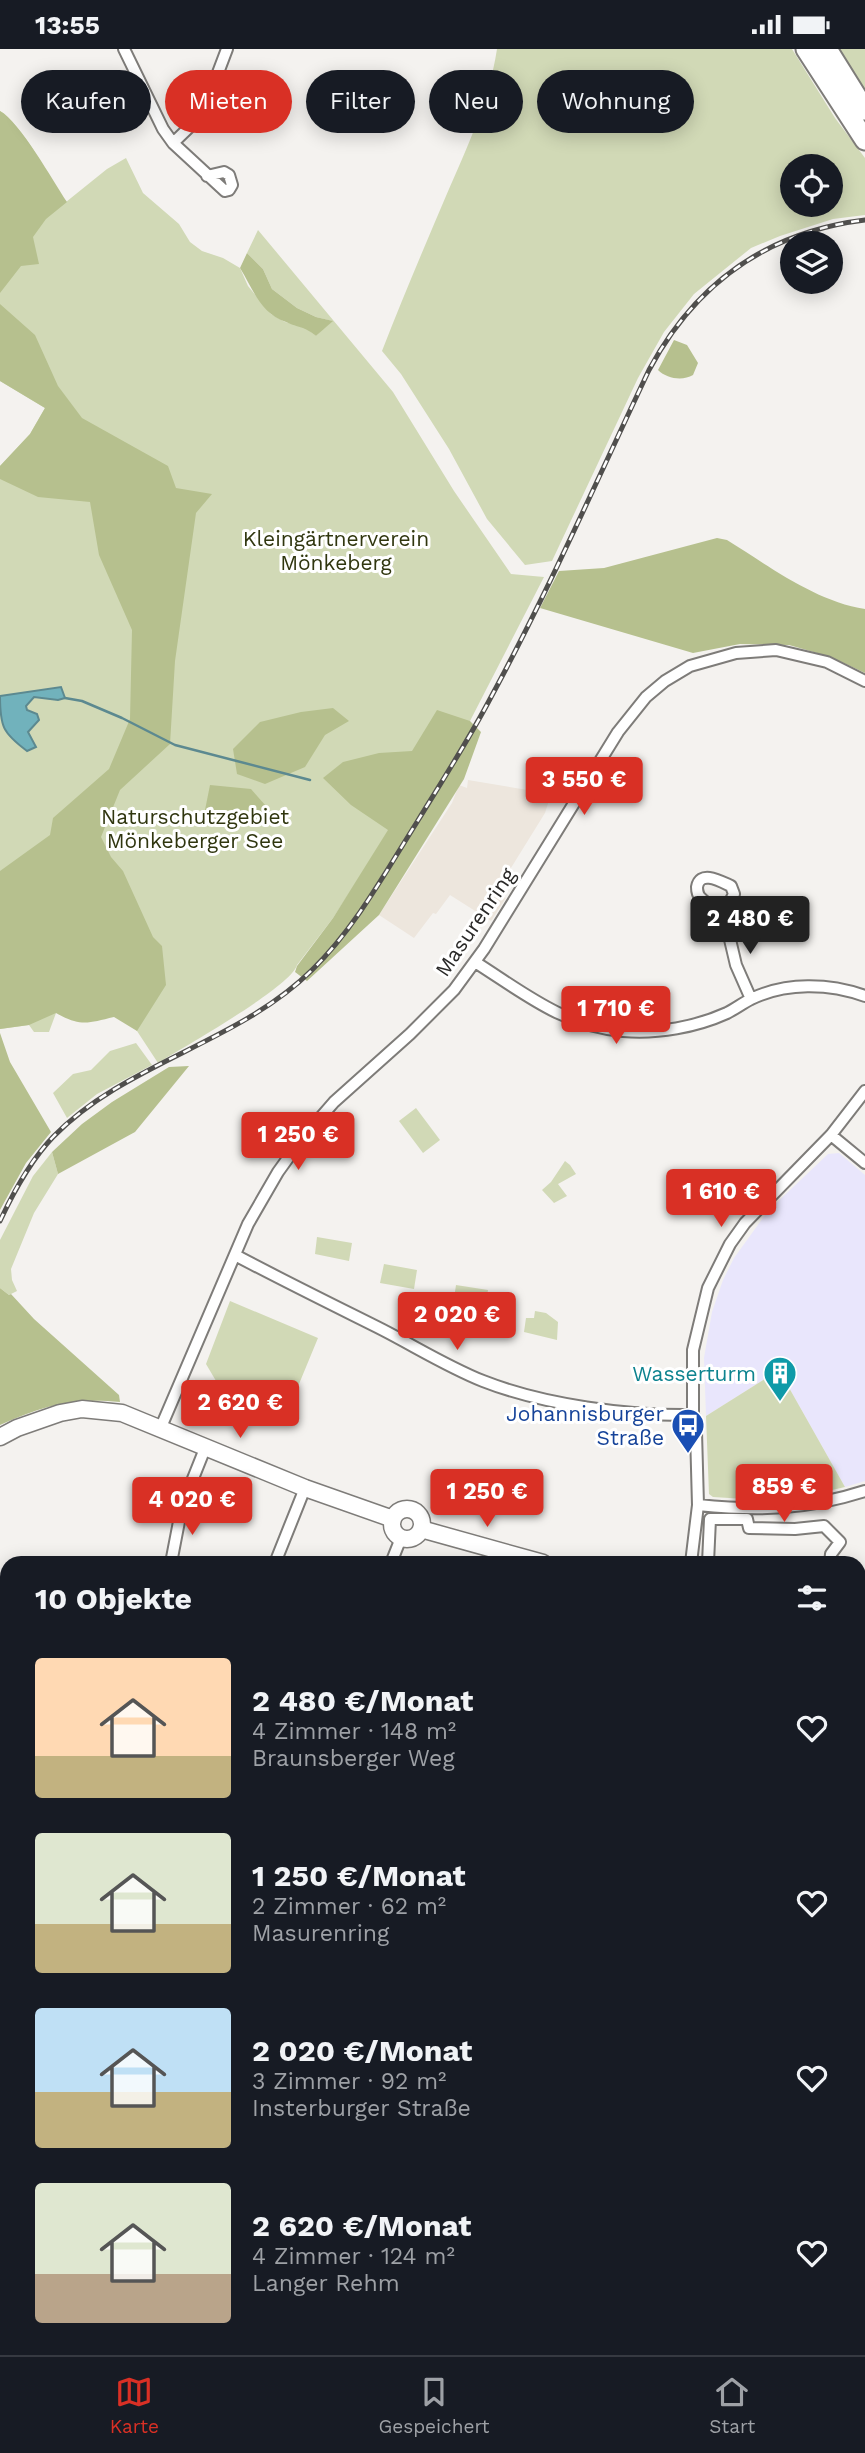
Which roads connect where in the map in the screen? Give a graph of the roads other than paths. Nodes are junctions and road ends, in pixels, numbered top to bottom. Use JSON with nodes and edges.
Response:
{"nodes":[{"id":1,"x":124,"y":49,"type":"edge"},
{"id":2,"x":227,"y":49,"type":"edge"},
{"id":3,"x":806,"y":49,"type":"edge"},
{"id":4,"x":827,"y":49,"type":"edge"},
{"id":5,"x":865,"y":110,"type":"edge"},
{"id":6,"x":865,"y":140,"type":"edge"},
{"id":7,"x":173,"y":143,"type":"junction"},
{"id":8,"x":207,"y":176,"type":"dead end"},
{"id":9,"x":865,"y":681,"type":"edge"},
{"id":10,"x":724,"y":914,"type":"dead end"},
{"id":11,"x":475,"y":962,"type":"junction"},
{"id":12,"x":865,"y":996,"type":"edge"},
{"id":13,"x":751,"y":999,"type":"junction"},
{"id":14,"x":865,"y":1091,"type":"edge"},
{"id":15,"x":831,"y":1135,"type":"junction"},
{"id":16,"x":865,"y":1163,"type":"edge"},
{"id":17,"x":235,"y":1255,"type":"junction"},
{"id":18,"x":693,"y":1415,"type":"junction"},
{"id":19,"x":161,"y":1427,"type":"junction"},
{"id":20,"x":0,"y":1437,"type":"edge"},
{"id":21,"x":205,"y":1446,"type":"junction"},
{"id":22,"x":305,"y":1488,"type":"junction"},
{"id":23,"x":865,"y":1491,"type":"edge"},
{"id":24,"x":698,"y":1505,"type":"junction"},
{"id":25,"x":393,"y":1519,"type":"junction"},
{"id":26,"x":421,"y":1529,"type":"junction"},
{"id":27,"x":401,"y":1538,"type":"junction"},
{"id":28,"x":172,"y":1556,"type":"edge"},
{"id":29,"x":278,"y":1556,"type":"edge"},
{"id":30,"x":394,"y":1556,"type":"edge"},
{"id":31,"x":518,"y":1556,"type":"edge"},
{"id":32,"x":692,"y":1556,"type":"edge"},
{"id":33,"x":708,"y":1556,"type":"edge"},
{"id":34,"x":831,"y":1556,"type":"edge"}],
"edges":[{"from":1,"to":7,"type":"street"},
{"from":2,"to":7,"type":"street"},
{"from":3,"to":6,"type":"highway"},
{"from":4,"to":5,"type":"highway"},
{"from":7,"to":8,"type":"street"},
{"from":9,"to":11,"type":"street","name":"Masurenring"},
{"from":10,"to":13,"type":"street"},
{"from":11,"to":13,"type":"street"},
{"from":11,"to":17,"type":"street","name":"Masurenring"},
{"from":12,"to":13,"type":"street"},
{"from":14,"to":15,"type":"street"},
{"from":15,"to":16,"type":"street"},
{"from":15,"to":18,"type":"street"},
{"from":17,"to":18,"type":"street"},
{"from":17,"to":19,"type":"street","name":"Masurenring"},
{"from":18,"to":24,"type":"street"},
{"from":19,"to":20,"type":"street"},
{"from":19,"to":21,"type":"street"},
{"from":21,"to":22,"type":"street"},
{"from":21,"to":28,"type":"street"},
{"from":22,"to":25,"type":"street"},
{"from":22,"to":29,"type":"street"},
{"from":23,"to":24,"type":"street"},
{"from":24,"to":32,"type":"street"},
{"from":25,"to":26,"type":"street"},
{"from":25,"to":27,"type":"street"},
{"from":26,"to":27,"type":"street"},
{"from":26,"to":31,"type":"street"},
{"from":27,"to":30,"type":"street"},
{"from":33,"to":34,"type":"street"}]}
